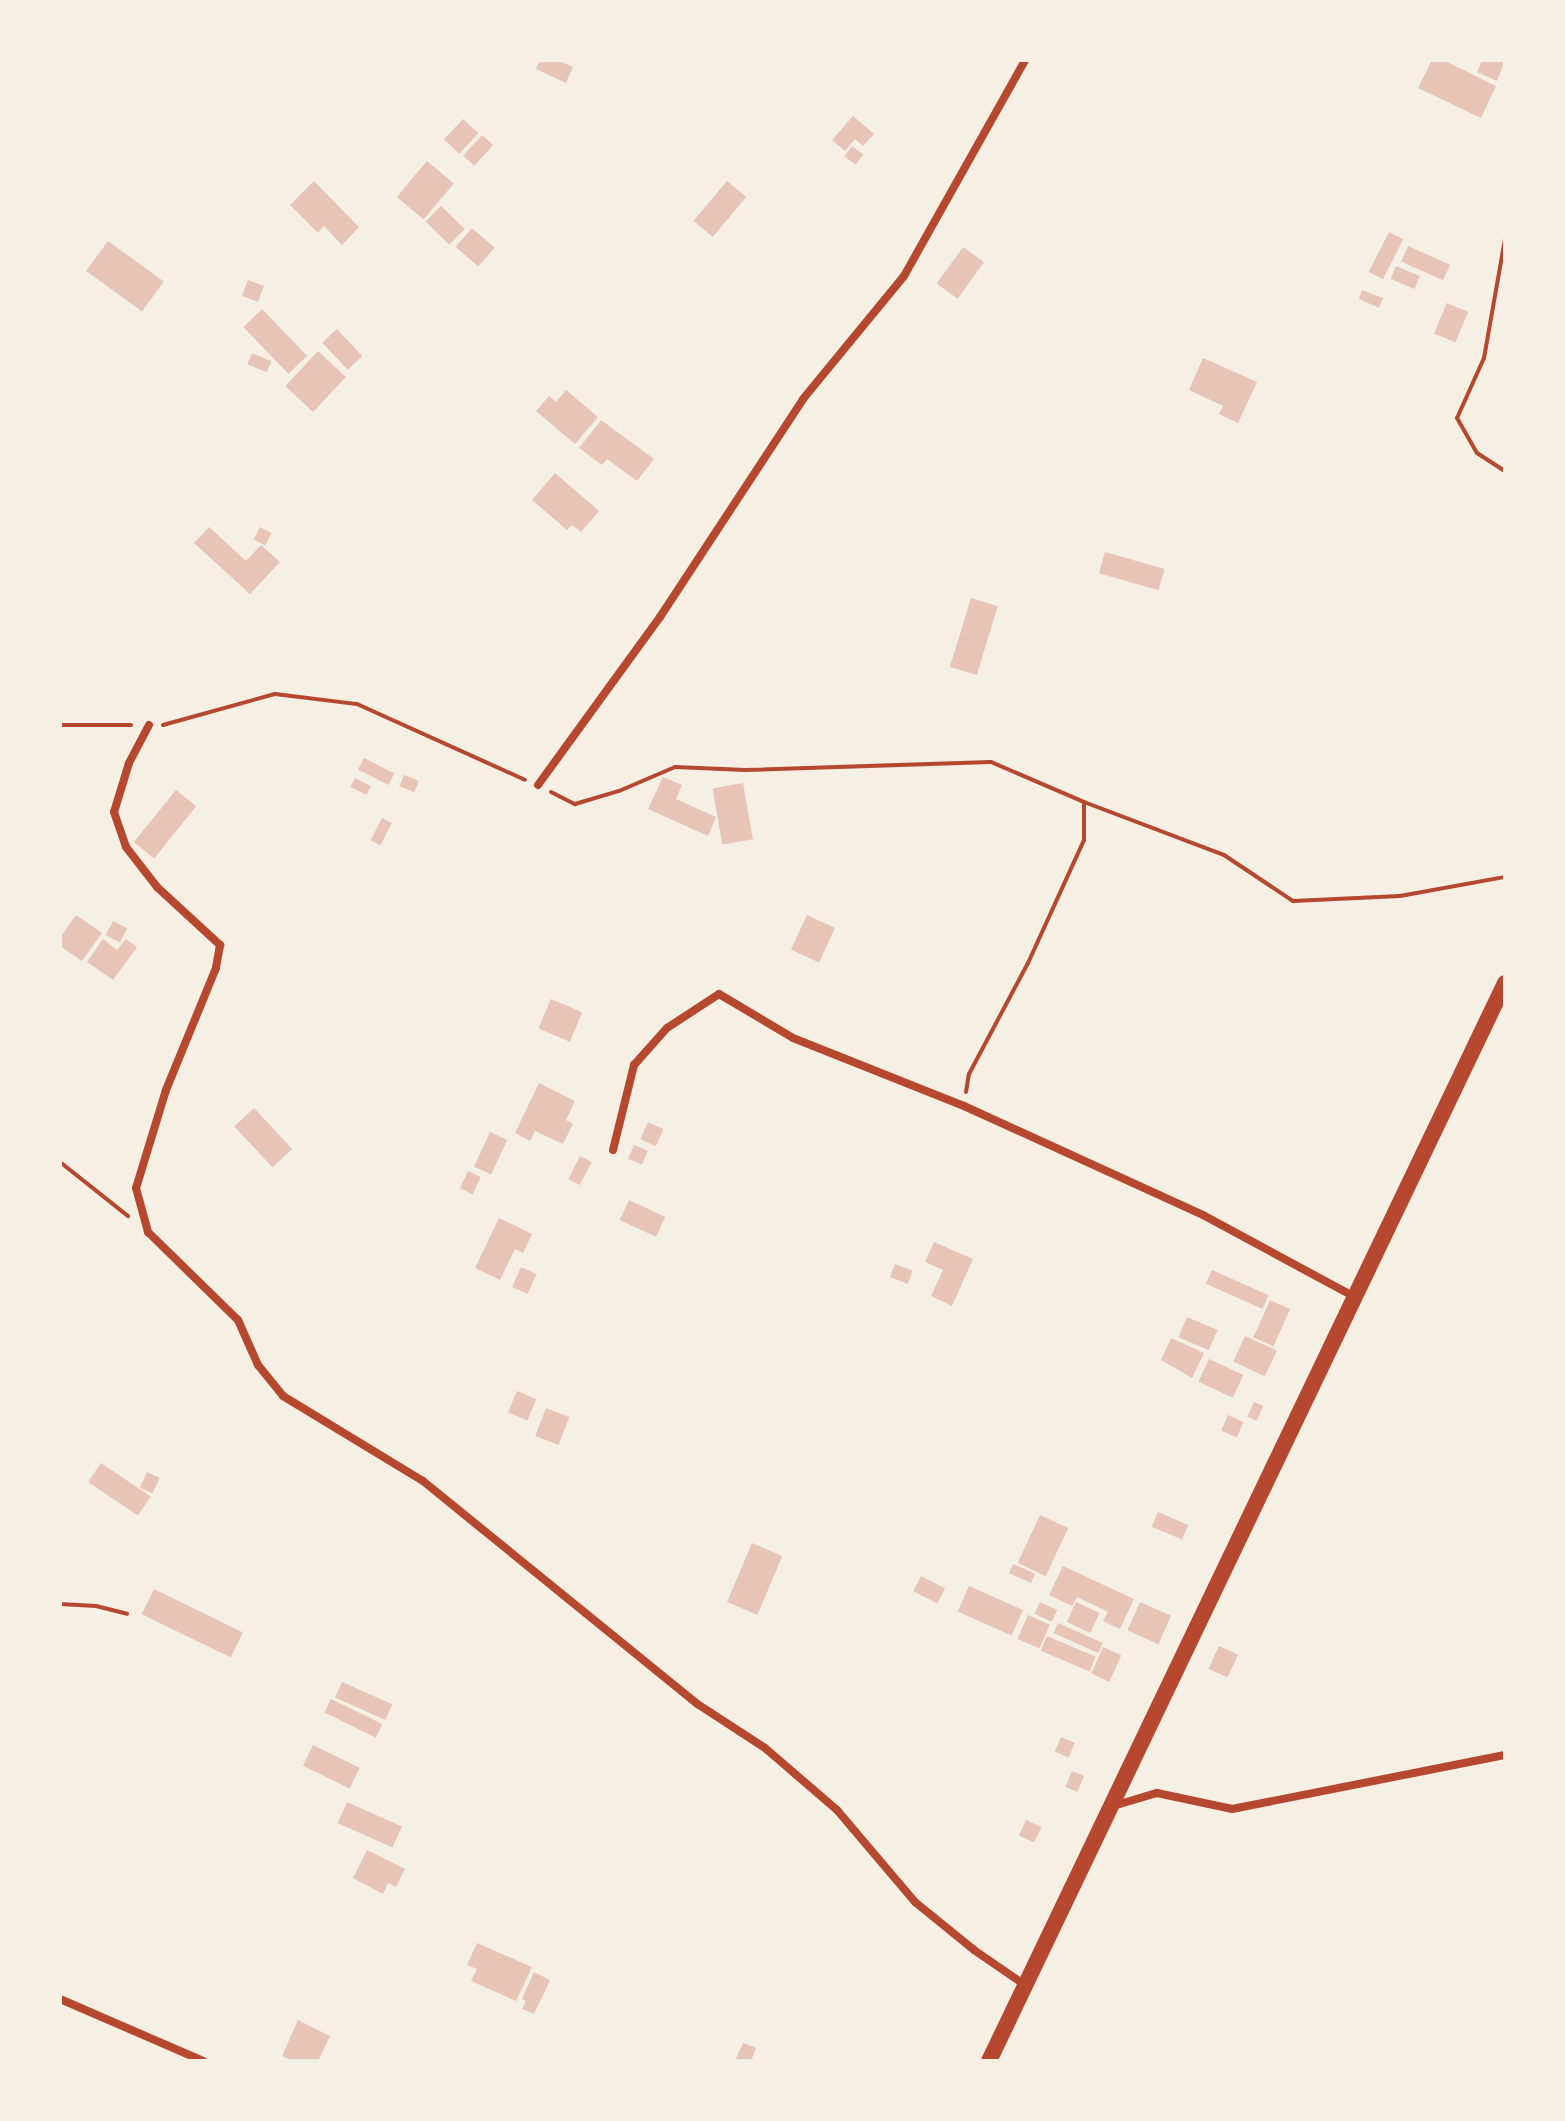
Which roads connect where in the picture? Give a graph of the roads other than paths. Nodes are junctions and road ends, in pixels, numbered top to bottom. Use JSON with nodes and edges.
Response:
{"nodes":[{"id":1,"x":1025,"y":60,"type":"edge"},
{"id":2,"x":149,"y":725,"type":"road end"},
{"id":3,"x":538,"y":785,"type":"road end"},
{"id":4,"x":1505,"y":983,"type":"edge"},
{"id":5,"x":613,"y":1150,"type":"dead end"},
{"id":6,"x":1353,"y":1296,"type":"junction"},
{"id":7,"x":1505,"y":1755,"type":"edge"},
{"id":8,"x":1112,"y":1806,"type":"junction"},
{"id":9,"x":1025,"y":1985,"type":"junction"},
{"id":10,"x":60,"y":1999,"type":"edge"},
{"id":11,"x":203,"y":2061,"type":"edge"},
{"id":12,"x":989,"y":2061,"type":"edge"}],
"edges":[{"from":1,"to":3,"type":"street"},
{"from":2,"to":9,"type":"street"},
{"from":4,"to":6,"type":"main road"},
{"from":5,"to":6,"type":"street"},
{"from":6,"to":8,"type":"main road"},
{"from":7,"to":8,"type":"street"},
{"from":8,"to":9,"type":"main road"},
{"from":9,"to":12,"type":"main road"},
{"from":10,"to":11,"type":"street"}]}
